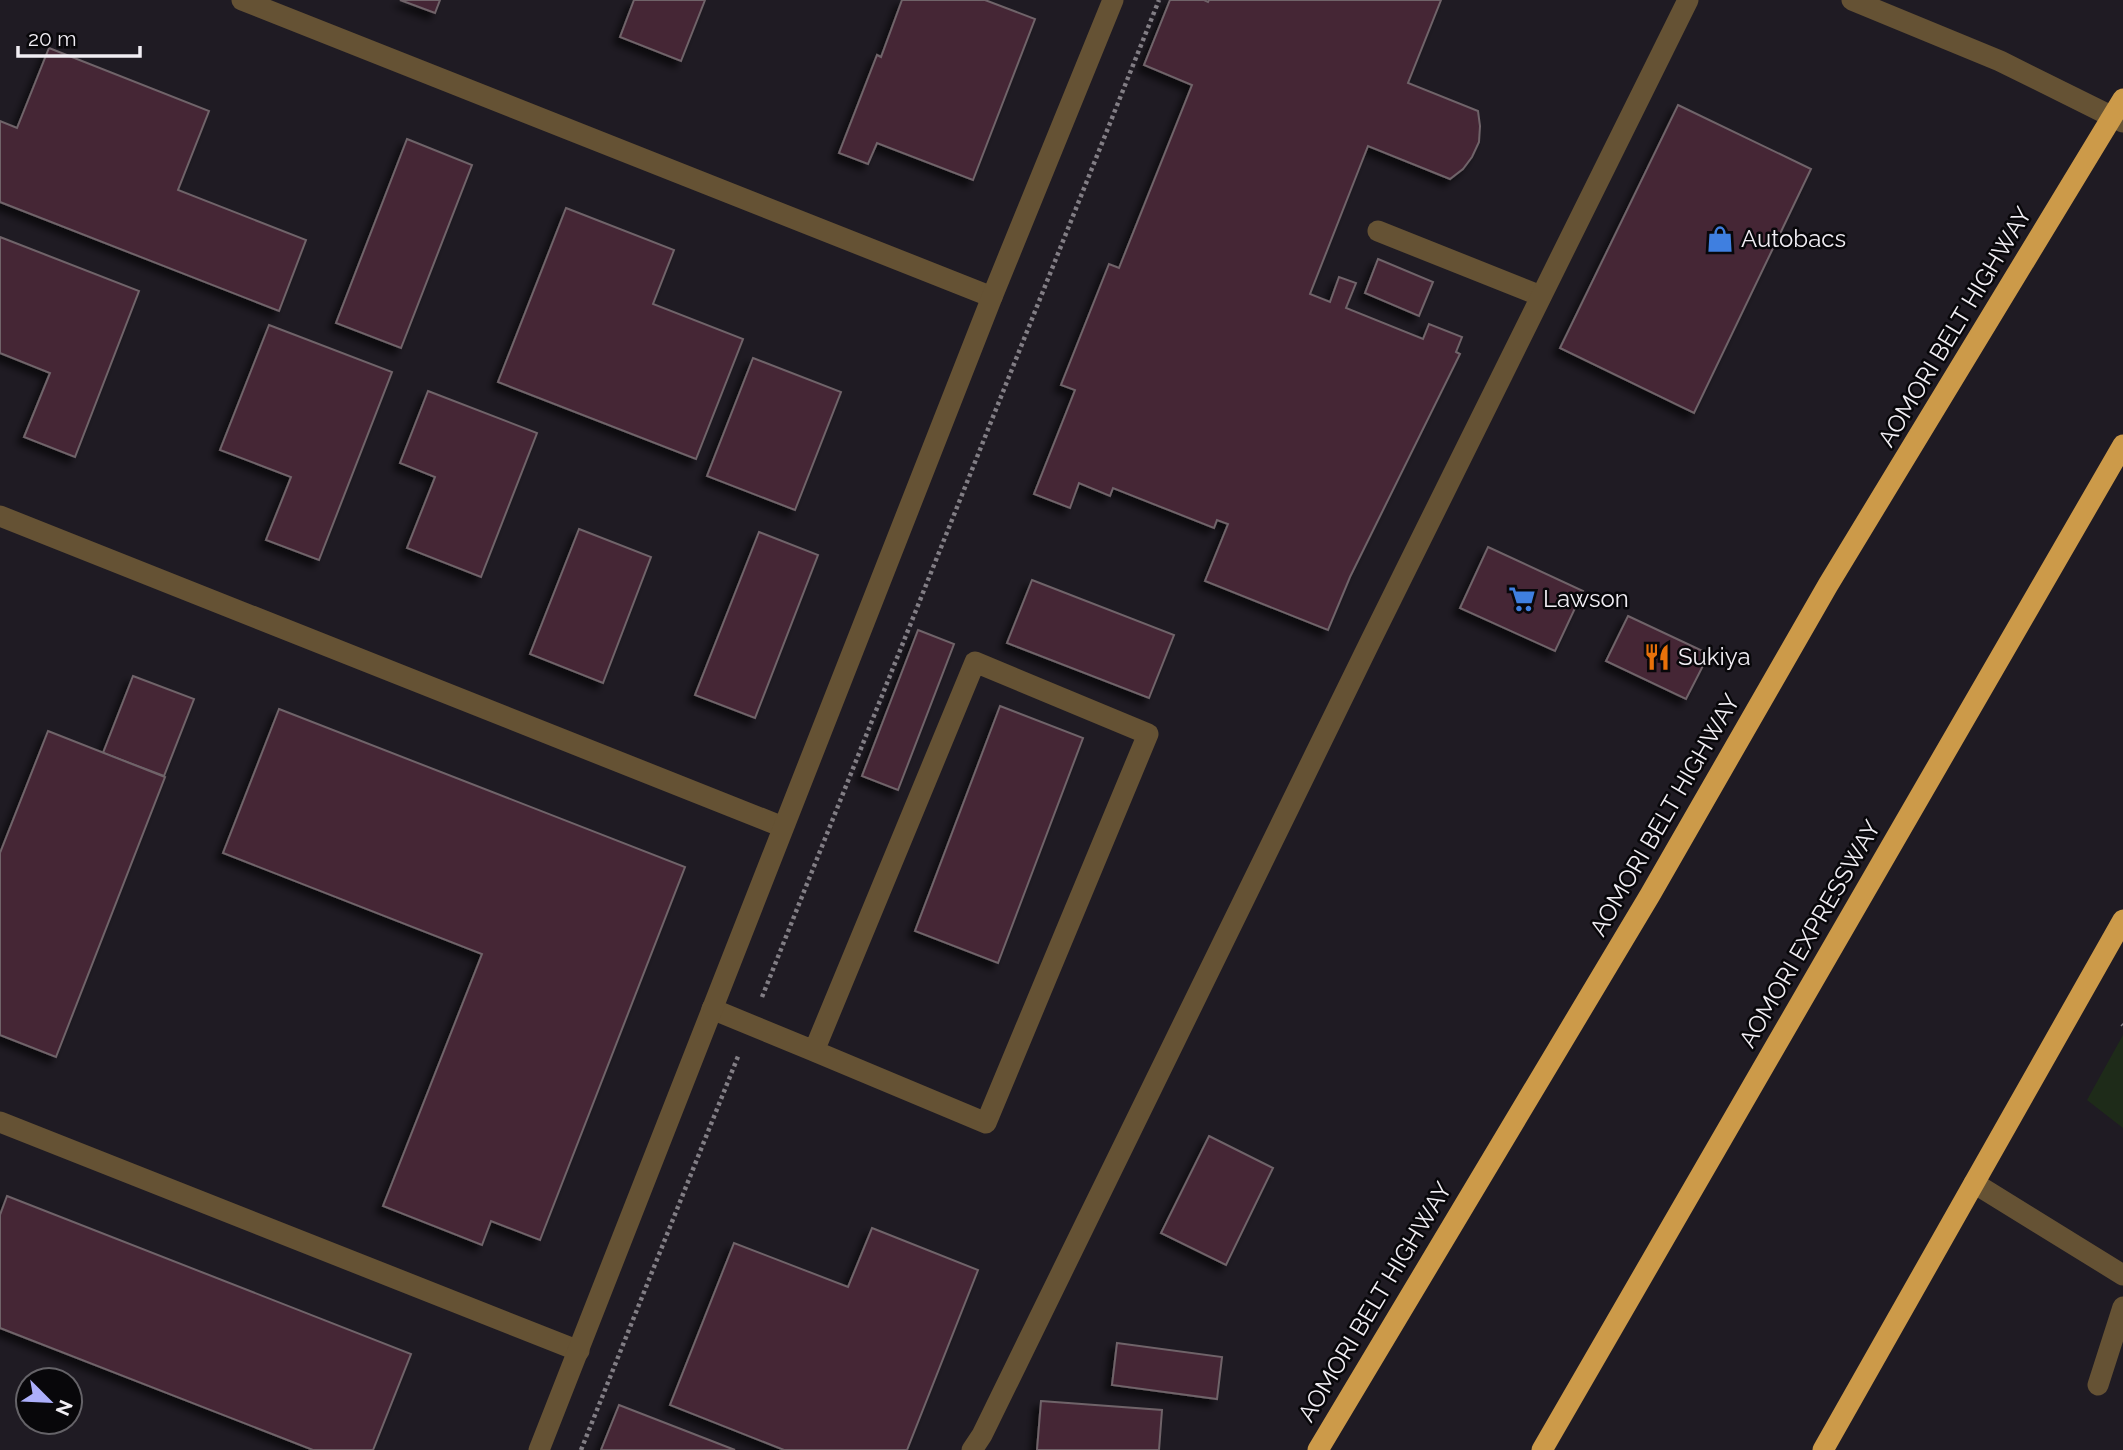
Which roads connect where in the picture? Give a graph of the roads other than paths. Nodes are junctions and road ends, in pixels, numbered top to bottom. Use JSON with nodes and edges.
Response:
{"nodes":[{"id":1,"x":242,"y":0,"type":"edge"},
{"id":2,"x":1114,"y":0,"type":"edge"},
{"id":3,"x":1688,"y":0,"type":"edge"},
{"id":4,"x":1852,"y":0,"type":"edge"},
{"id":5,"x":2120,"y":112,"type":"edge"},
{"id":6,"x":1378,"y":231,"type":"dead end"},
{"id":7,"x":1541,"y":296,"type":"junction"},
{"id":8,"x":992,"y":297,"type":"junction"},
{"id":9,"x":2123,"y":445,"type":"edge"},
{"id":10,"x":0,"y":516,"type":"edge"},
{"id":11,"x":783,"y":827,"type":"junction"},
{"id":12,"x":2123,"y":920,"type":"edge"},
{"id":13,"x":712,"y":1009,"type":"junction"},
{"id":14,"x":814,"y":1051,"type":"junction"},
{"id":15,"x":0,"y":1122,"type":"edge"},
{"id":16,"x":1974,"y":1183,"type":"junction"},
{"id":17,"x":2123,"y":1275,"type":"edge"},
{"id":18,"x":2123,"y":1307,"type":"edge"},
{"id":19,"x":579,"y":1351,"type":"junction"},
{"id":20,"x":2098,"y":1385,"type":"dead end"},
{"id":21,"x":539,"y":1450,"type":"edge"},
{"id":22,"x":972,"y":1450,"type":"edge"},
{"id":23,"x":1318,"y":1450,"type":"edge"},
{"id":24,"x":1542,"y":1450,"type":"edge"},
{"id":25,"x":1823,"y":1450,"type":"edge"}],
"edges":[{"from":1,"to":8,"type":"street"},
{"from":2,"to":8,"type":"street"},
{"from":3,"to":7,"type":"street"},
{"from":4,"to":5,"type":"street"},
{"from":5,"to":23,"type":"highway","name":"AOMORI BELT HIGHWAY"},
{"from":6,"to":7,"type":"street"},
{"from":7,"to":22,"type":"street"},
{"from":8,"to":11,"type":"street"},
{"from":9,"to":24,"type":"highway","name":"AOMORI EXPRESSWAY"},
{"from":10,"to":11,"type":"street"},
{"from":11,"to":13,"type":"street"},
{"from":12,"to":16,"type":"highway"},
{"from":13,"to":14,"type":"street"},
{"from":13,"to":19,"type":"street"},
{"from":14,"to":14,"type":"street"},
{"from":15,"to":19,"type":"street"},
{"from":16,"to":17,"type":"street"},
{"from":16,"to":25,"type":"highway"},
{"from":18,"to":20,"type":"street"},
{"from":19,"to":21,"type":"street"}]}
